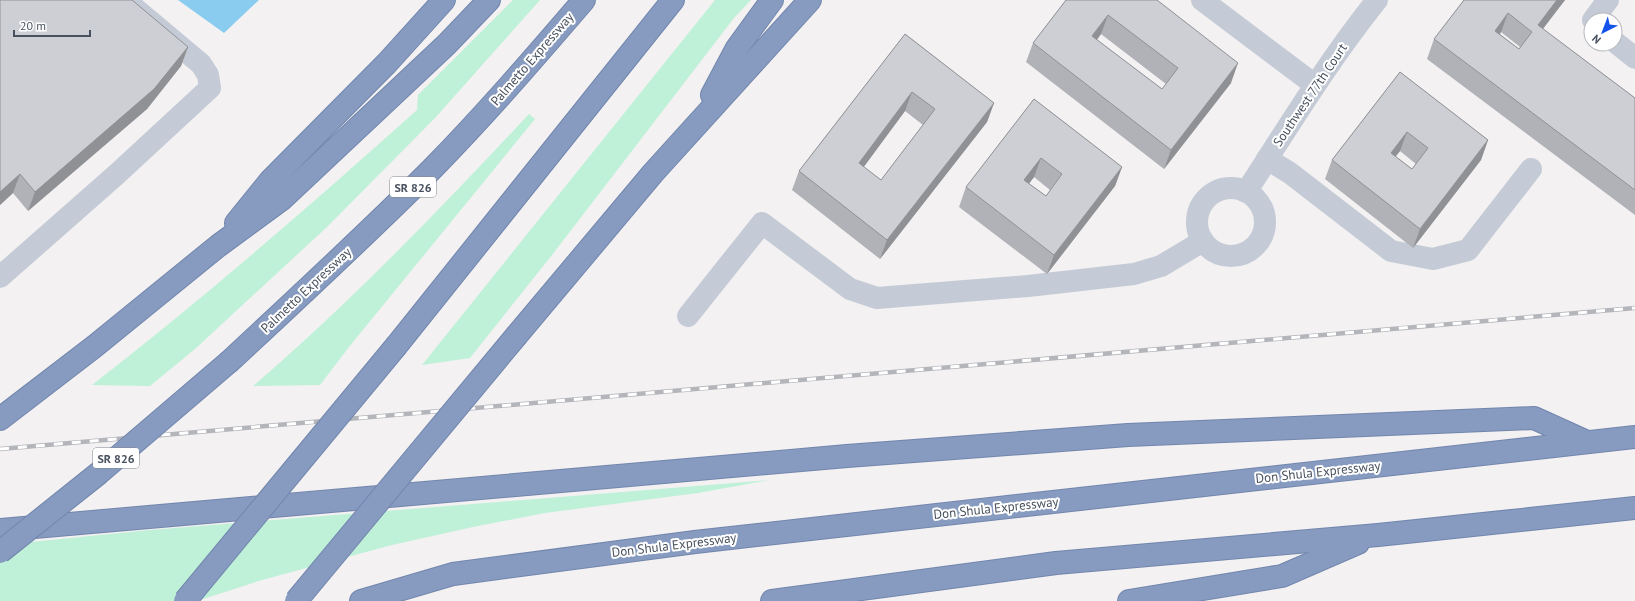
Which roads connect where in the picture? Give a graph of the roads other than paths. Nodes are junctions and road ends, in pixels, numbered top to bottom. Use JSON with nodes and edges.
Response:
{"nodes":[{"id":1,"x":124,"y":0,"type":"edge"},
{"id":2,"x":444,"y":0,"type":"edge"},
{"id":3,"x":489,"y":0,"type":"edge"},
{"id":4,"x":584,"y":0,"type":"edge"},
{"id":5,"x":673,"y":0,"type":"edge"},
{"id":6,"x":772,"y":0,"type":"edge"},
{"id":7,"x":810,"y":0,"type":"edge"},
{"id":8,"x":1202,"y":0,"type":"edge"},
{"id":9,"x":1378,"y":0,"type":"edge"},
{"id":10,"x":1608,"y":0,"type":"edge"},
{"id":11,"x":1599,"y":12,"type":"edge"},
{"id":12,"x":1623,"y":48,"type":"edge"},
{"id":13,"x":1635,"y":58,"type":"edge"},
{"id":14,"x":1315,"y":85,"type":"junction"},
{"id":15,"x":698,"y":121,"type":"junction"},
{"id":16,"x":1267,"y":159,"type":"junction"},
{"id":17,"x":1531,"y":169,"type":"dead end"},
{"id":18,"x":1246,"y":192,"type":"junction"},
{"id":19,"x":1203,"y":241,"type":"junction"},
{"id":20,"x":218,"y":246,"type":"junction"},
{"id":21,"x":0,"y":277,"type":"edge"},
{"id":22,"x":688,"y":316,"type":"dead end"},
{"id":23,"x":0,"y":419,"type":"edge"},
{"id":24,"x":1635,"y":437,"type":"edge"},
{"id":25,"x":1587,"y":442,"type":"junction"},
{"id":26,"x":1635,"y":508,"type":"edge"},
{"id":27,"x":0,"y":530,"type":"edge"},
{"id":28,"x":1378,"y":535,"type":"junction"},
{"id":29,"x":0,"y":552,"type":"edge"},
{"id":30,"x":185,"y":601,"type":"edge"},
{"id":31,"x":296,"y":601,"type":"edge"},
{"id":32,"x":361,"y":601,"type":"edge"},
{"id":33,"x":772,"y":601,"type":"edge"},
{"id":34,"x":1129,"y":601,"type":"edge"}],
"edges":[{"from":1,"to":21,"type":"street"},
{"from":2,"to":20,"type":"highway"},
{"from":3,"to":20,"type":"highway"},
{"from":4,"to":29,"type":"highway","name":"Palmetto Expressway","number":"SR 826","bridge":true},
{"from":5,"to":30,"type":"highway","bridge":true},
{"from":6,"to":15,"type":"highway"},
{"from":7,"to":15,"type":"highway"},
{"from":8,"to":14,"type":"street"},
{"from":9,"to":14,"type":"street","name":"Southwest 77th Court"},
{"from":10,"to":11,"type":"street"},
{"from":12,"to":13,"type":"street"},
{"from":14,"to":16,"type":"street","name":"Southwest 77th Court"},
{"from":15,"to":31,"type":"highway","bridge":true},
{"from":16,"to":17,"type":"street"},
{"from":16,"to":18,"type":"street","name":"Southwest 77th Court"},
{"from":18,"to":19,"type":"street"},
{"from":18,"to":19,"type":"street"},
{"from":19,"to":22,"type":"street"},
{"from":20,"to":23,"type":"highway"},
{"from":24,"to":25,"type":"highway","name":"Don Shula Expressway"},
{"from":25,"to":27,"type":"highway"},
{"from":25,"to":32,"type":"highway","name":"Don Shula Expressway"},
{"from":26,"to":28,"type":"highway"},
{"from":28,"to":33,"type":"highway"},
{"from":28,"to":34,"type":"highway"}]}
